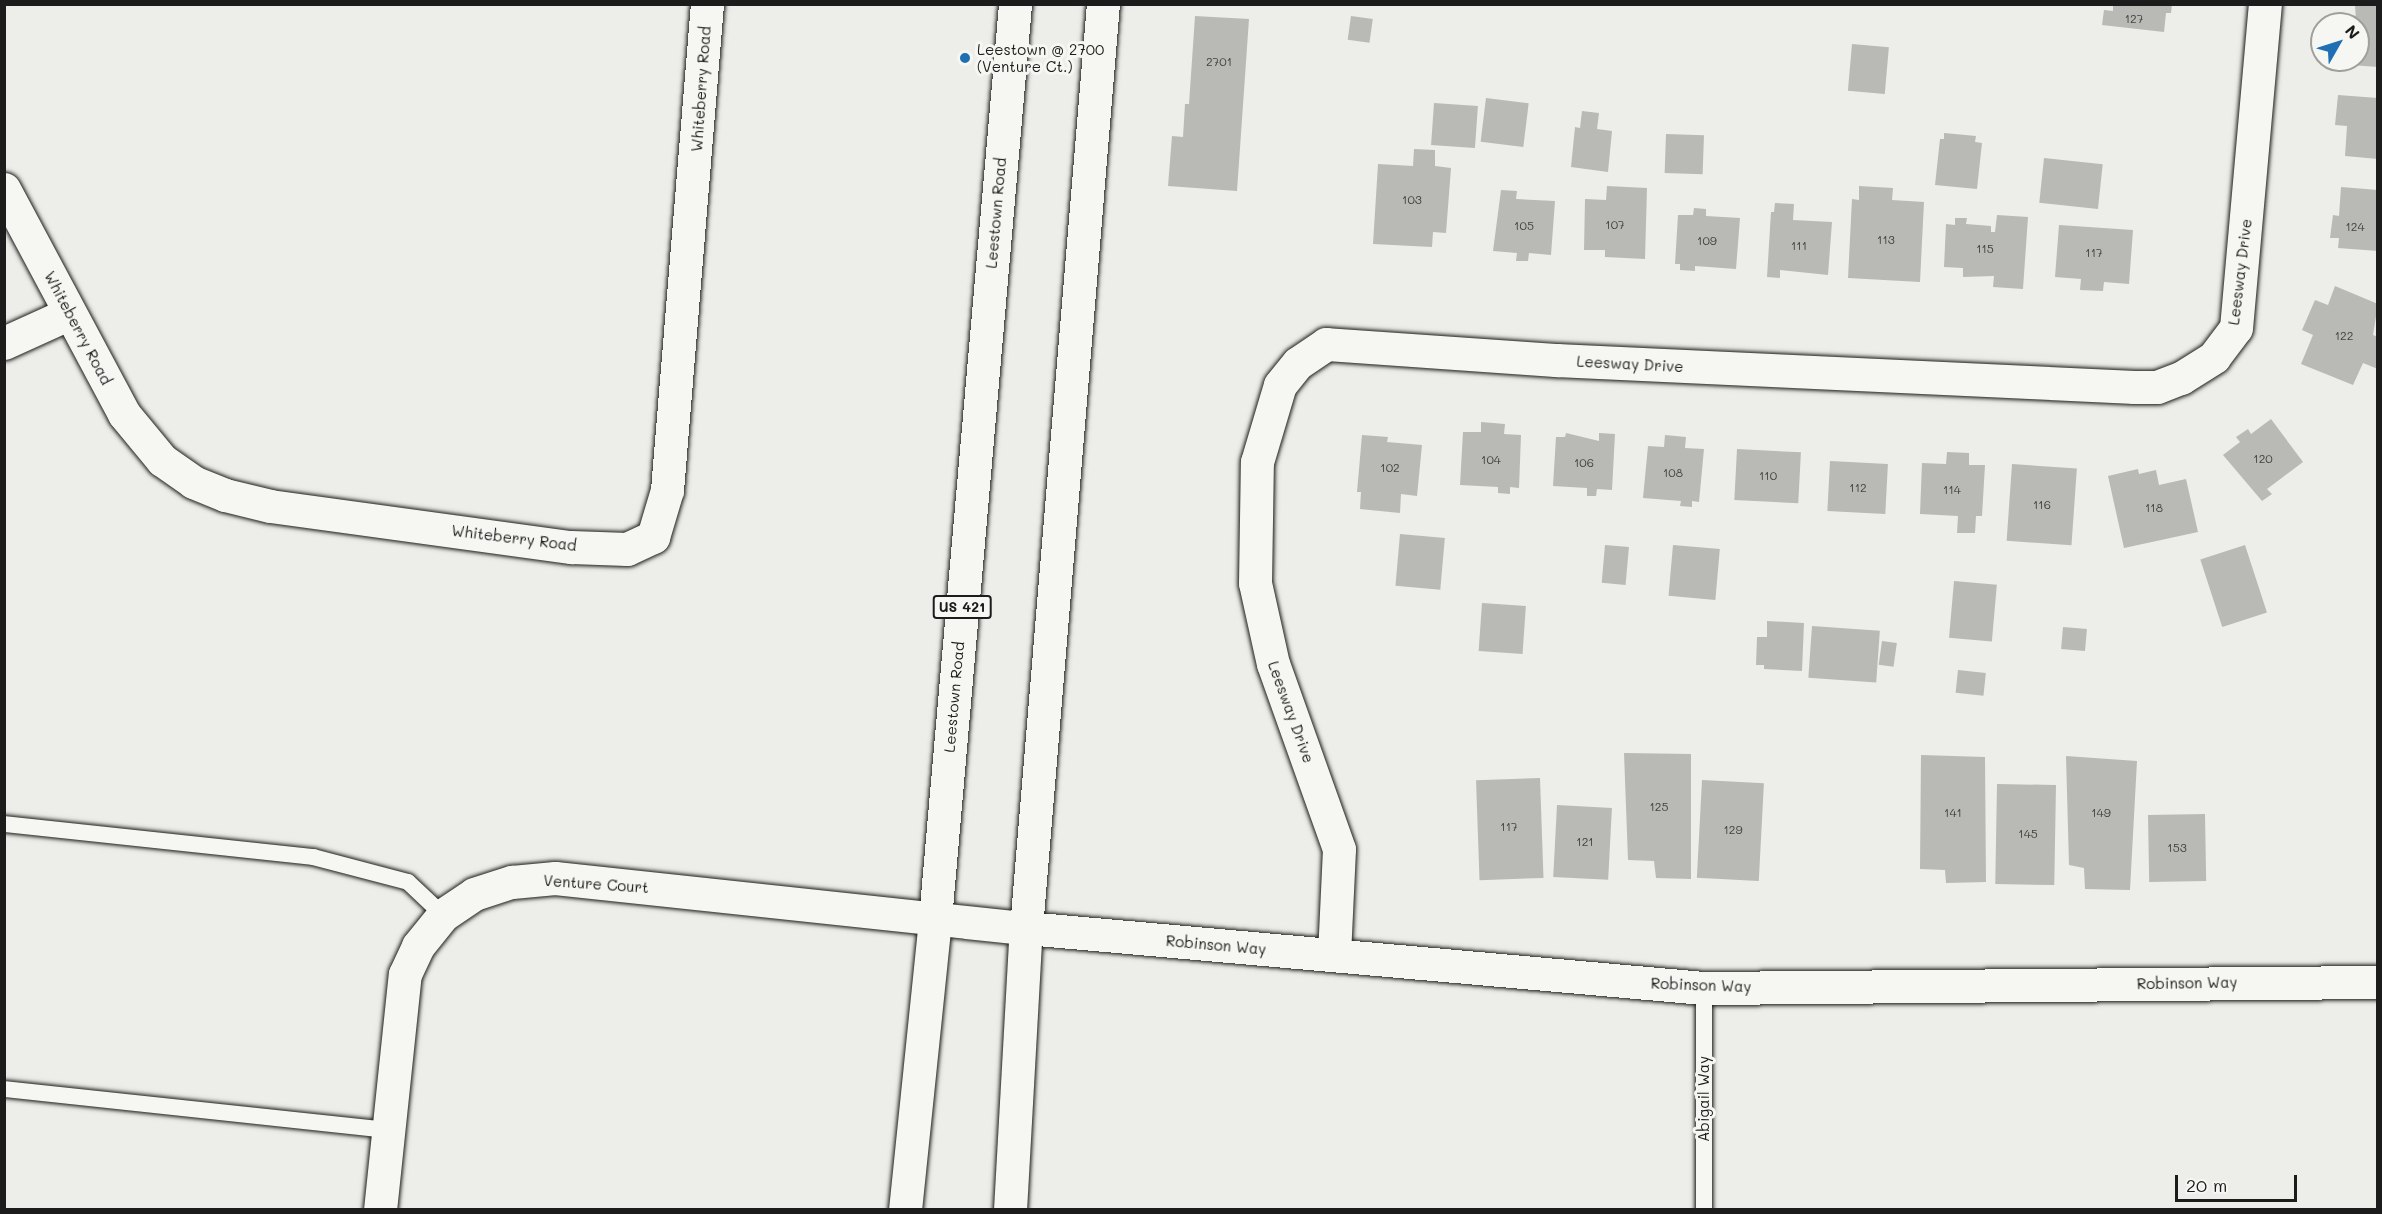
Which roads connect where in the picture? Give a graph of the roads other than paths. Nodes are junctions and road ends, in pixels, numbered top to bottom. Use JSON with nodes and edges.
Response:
{"nodes":[{"id":1,"x":707,"y":4,"type":"edge"},
{"id":2,"x":1015,"y":4,"type":"edge"},
{"id":3,"x":1103,"y":4,"type":"edge"},
{"id":4,"x":2265,"y":4,"type":"edge"},
{"id":5,"x":4,"y":189,"type":"edge"},
{"id":6,"x":70,"y":313,"type":"junction"},
{"id":7,"x":4,"y":343,"type":"edge"},
{"id":8,"x":4,"y":824,"type":"edge"},
{"id":9,"x":443,"y":915,"type":"junction"},
{"id":10,"x":935,"y":919,"type":"junction"},
{"id":11,"x":1026,"y":928,"type":"junction"},
{"id":12,"x":1334,"y":955,"type":"junction"},
{"id":13,"x":2378,"y":982,"type":"edge"},
{"id":14,"x":1704,"y":988,"type":"junction"},
{"id":15,"x":4,"y":1089,"type":"edge"},
{"id":16,"x":387,"y":1130,"type":"junction"},
{"id":17,"x":380,"y":1209,"type":"edge"},
{"id":18,"x":905,"y":1209,"type":"edge"},
{"id":19,"x":1010,"y":1209,"type":"edge"},
{"id":20,"x":1704,"y":1209,"type":"edge"}],
"edges":[{"from":1,"to":6,"type":"street","name":"Whiteberry Road"},
{"from":2,"to":10,"type":"street","name":"Leestown Road","number":"US 421"},
{"from":3,"to":11,"type":"street"},
{"from":4,"to":12,"type":"street","name":"Leesway Drive"},
{"from":5,"to":6,"type":"street","name":"Whiteberry Road"},
{"from":6,"to":7,"type":"street"},
{"from":8,"to":9,"type":"lane"},
{"from":9,"to":10,"type":"street","name":"Venture Court"},
{"from":9,"to":16,"type":"street","name":"Venture Court"},
{"from":10,"to":11,"type":"street","name":"Venture Court"},
{"from":10,"to":18,"type":"street","name":"Leestown Road","number":"US 421"},
{"from":11,"to":12,"type":"street","name":"Robinson Way"},
{"from":11,"to":19,"type":"street"},
{"from":12,"to":14,"type":"street","name":"Robinson Way"},
{"from":13,"to":14,"type":"street","name":"Robinson Way"},
{"from":14,"to":20,"type":"lane","name":"Abigail Way"},
{"from":15,"to":16,"type":"lane"},
{"from":16,"to":17,"type":"street","name":"Venture Court"}]}
